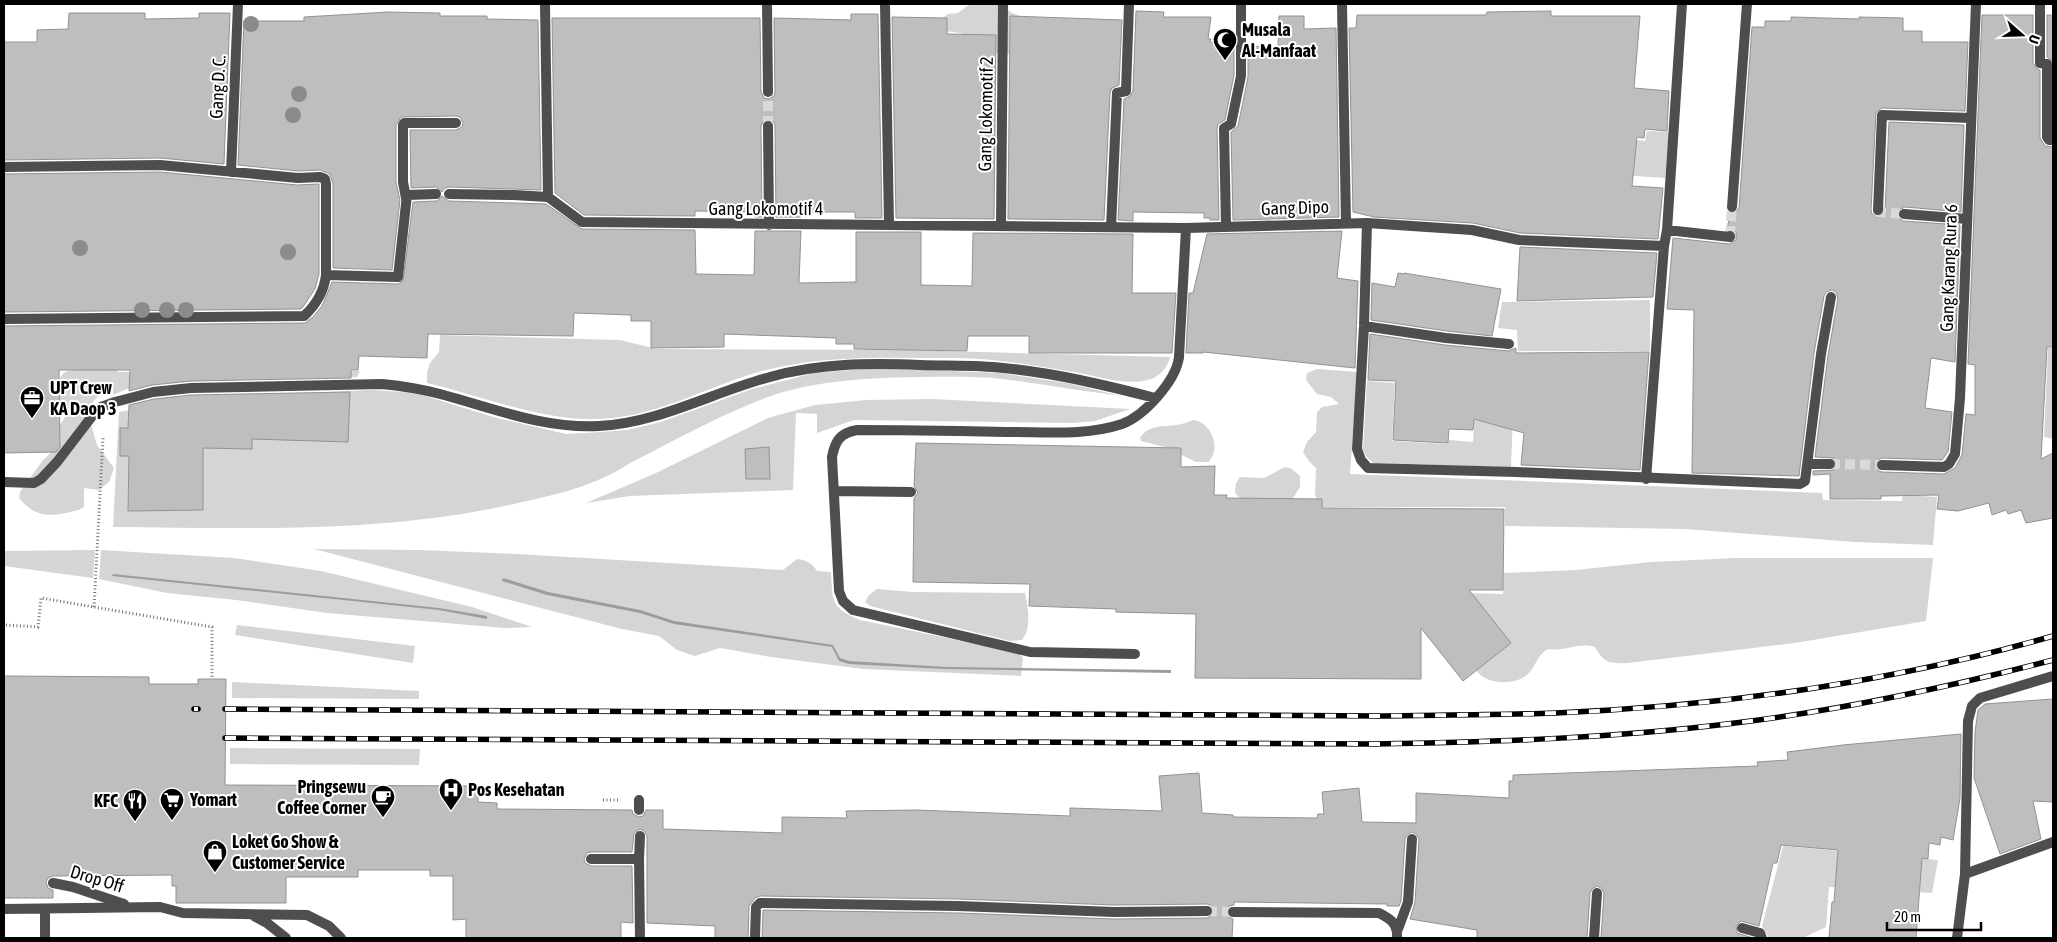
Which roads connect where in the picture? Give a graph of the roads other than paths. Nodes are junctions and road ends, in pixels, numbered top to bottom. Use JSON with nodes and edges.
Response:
{"nodes":[{"id":1,"x":238,"y":4,"type":"edge"},
{"id":2,"x":545,"y":4,"type":"edge"},
{"id":3,"x":766,"y":4,"type":"edge"},
{"id":4,"x":885,"y":4,"type":"edge"},
{"id":5,"x":1003,"y":4,"type":"edge"},
{"id":6,"x":1128,"y":4,"type":"edge"},
{"id":7,"x":1240,"y":4,"type":"edge"},
{"id":8,"x":1342,"y":4,"type":"edge"},
{"id":9,"x":1682,"y":4,"type":"edge"},
{"id":10,"x":1747,"y":4,"type":"edge"},
{"id":11,"x":1976,"y":4,"type":"edge"},
{"id":12,"x":2040,"y":4,"type":"edge"},
{"id":13,"x":768,"y":92,"type":"tunnel mouth"},
{"id":14,"x":1971,"y":118,"type":"junction"},
{"id":15,"x":456,"y":123,"type":"dead end"},
{"id":16,"x":768,"y":126,"type":"tunnel mouth"},
{"id":17,"x":2053,"y":140,"type":"edge"},
{"id":18,"x":4,"y":167,"type":"edge"},
{"id":19,"x":231,"y":172,"type":"junction"},
{"id":20,"x":436,"y":194,"type":"dead end"},
{"id":21,"x":449,"y":194,"type":"dead end"},
{"id":22,"x":548,"y":197,"type":"junction"},
{"id":23,"x":406,"y":198,"type":"junction"},
{"id":24,"x":1732,"y":207,"type":"tunnel mouth"},
{"id":25,"x":1878,"y":210,"type":"dead end"},
{"id":26,"x":1904,"y":214,"type":"tunnel mouth"},
{"id":27,"x":1967,"y":219,"type":"junction"},
{"id":28,"x":1346,"y":223,"type":"junction"},
{"id":29,"x":1367,"y":223,"type":"junction"},
{"id":30,"x":889,"y":224,"type":"junction"},
{"id":31,"x":1001,"y":225,"type":"junction"},
{"id":32,"x":769,"y":226,"type":"junction"},
{"id":33,"x":1226,"y":226,"type":"junction"},
{"id":34,"x":1111,"y":227,"type":"junction"},
{"id":35,"x":1186,"y":228,"type":"junction"},
{"id":36,"x":1667,"y":230,"type":"junction"},
{"id":37,"x":1730,"y":236,"type":"dead end"},
{"id":38,"x":1664,"y":246,"type":"junction"},
{"id":39,"x":326,"y":275,"type":"junction"},
{"id":40,"x":1831,"y":297,"type":"dead end"},
{"id":41,"x":4,"y":319,"type":"edge"},
{"id":42,"x":1364,"y":326,"type":"junction"},
{"id":43,"x":1509,"y":344,"type":"dead end"},
{"id":44,"x":1155,"y":398,"type":"junction"},
{"id":45,"x":1808,"y":464,"type":"junction"},
{"id":46,"x":1830,"y":464,"type":"tunnel mouth"},
{"id":47,"x":1882,"y":466,"type":"tunnel mouth"},
{"id":48,"x":1646,"y":479,"type":"junction"},
{"id":49,"x":4,"y":482,"type":"edge"},
{"id":50,"x":834,"y":491,"type":"junction"},
{"id":51,"x":911,"y":492,"type":"dead end"},
{"id":52,"x":1135,"y":654,"type":"dead end"},
{"id":53,"x":2053,"y":676,"type":"edge"},
{"id":54,"x":640,"y":836,"type":"dead end"},
{"id":55,"x":1412,"y":839,"type":"dead end"},
{"id":56,"x":2053,"y":842,"type":"edge"},
{"id":57,"x":591,"y":859,"type":"dead end"},
{"id":58,"x":640,"y":859,"type":"junction"},
{"id":59,"x":1965,"y":874,"type":"junction"},
{"id":60,"x":53,"y":883,"type":"dead end"},
{"id":61,"x":1597,"y":893,"type":"dead end"},
{"id":62,"x":132,"y":907,"type":"junction"},
{"id":63,"x":4,"y":908,"type":"edge"},
{"id":64,"x":45,"y":909,"type":"junction"},
{"id":65,"x":1207,"y":911,"type":"tunnel mouth"},
{"id":66,"x":1233,"y":912,"type":"tunnel mouth"},
{"id":67,"x":251,"y":915,"type":"junction"},
{"id":68,"x":1742,"y":928,"type":"dead end"},
{"id":69,"x":1397,"y":934,"type":"edge"},
{"id":70,"x":45,"y":938,"type":"edge"},
{"id":71,"x":286,"y":938,"type":"edge"},
{"id":72,"x":342,"y":938,"type":"edge"},
{"id":73,"x":640,"y":938,"type":"edge"},
{"id":74,"x":755,"y":938,"type":"edge"},
{"id":75,"x":1594,"y":938,"type":"edge"},
{"id":76,"x":1762,"y":938,"type":"edge"},
{"id":77,"x":1958,"y":938,"type":"edge"}],
"edges":[{"from":1,"to":19,"type":"street","name":"Gang D. C."},
{"from":2,"to":22,"type":"street"},
{"from":3,"to":13,"type":"street"},
{"from":4,"to":30,"type":"street"},
{"from":5,"to":31,"type":"street","name":"Gang Lokomotif 2"},
{"from":6,"to":34,"type":"street"},
{"from":7,"to":33,"type":"street"},
{"from":8,"to":28,"type":"street","name":"Gang Dipo"},
{"from":9,"to":36,"type":"street"},
{"from":10,"to":24,"type":"street"},
{"from":11,"to":14,"type":"street","name":"Gang Karang Rura 6"},
{"from":12,"to":17,"type":"street"},
{"from":14,"to":25,"type":"street"},
{"from":14,"to":27,"type":"street","name":"Gang Karang Rura 6"},
{"from":15,"to":23,"type":"street"},
{"from":16,"to":32,"type":"street"},
{"from":18,"to":19,"type":"street"},
{"from":19,"to":39,"type":"street"},
{"from":20,"to":23,"type":"street"},
{"from":21,"to":22,"type":"street"},
{"from":22,"to":32,"type":"street","name":"Gang Lokomotif 4"},
{"from":23,"to":39,"type":"street"},
{"from":26,"to":27,"type":"street"},
{"from":27,"to":47,"type":"street","name":"Gang Karang Rura 6"},
{"from":28,"to":29,"type":"street"},
{"from":28,"to":33,"type":"street","name":"Gang Dipo"},
{"from":29,"to":38,"type":"street"},
{"from":29,"to":42,"type":"street"},
{"from":30,"to":31,"type":"street","name":"Gang Lokomotif 4"},
{"from":30,"to":32,"type":"street","name":"Gang Lokomotif 4"},
{"from":31,"to":34,"type":"street","name":"Gang Lokomotif 4"},
{"from":33,"to":35,"type":"street","name":"Gang Dipo"},
{"from":34,"to":35,"type":"street","name":"Gang Lokomotif 4"},
{"from":35,"to":44,"type":"street"},
{"from":36,"to":37,"type":"street"},
{"from":36,"to":38,"type":"street"},
{"from":38,"to":48,"type":"street"},
{"from":39,"to":41,"type":"street"},
{"from":40,"to":45,"type":"street"},
{"from":42,"to":43,"type":"street"},
{"from":42,"to":48,"type":"street"},
{"from":44,"to":49,"type":"street"},
{"from":44,"to":50,"type":"street"},
{"from":45,"to":46,"type":"street"},
{"from":45,"to":48,"type":"street"},
{"from":50,"to":51,"type":"street"},
{"from":50,"to":52,"type":"street"},
{"from":53,"to":59,"type":"street"},
{"from":54,"to":58,"type":"street"},
{"from":55,"to":69,"type":"street"},
{"from":56,"to":59,"type":"street"},
{"from":57,"to":58,"type":"street"},
{"from":58,"to":73,"type":"street"},
{"from":59,"to":77,"type":"street"},
{"from":60,"to":62,"type":"street","name":"Drop Off"},
{"from":61,"to":75,"type":"street"},
{"from":62,"to":64,"type":"street"},
{"from":62,"to":67,"type":"street"},
{"from":63,"to":64,"type":"street"},
{"from":64,"to":70,"type":"street"},
{"from":65,"to":74,"type":"street"},
{"from":66,"to":69,"type":"street"},
{"from":67,"to":71,"type":"street"},
{"from":67,"to":72,"type":"street"},
{"from":68,"to":76,"type":"street"}]}
